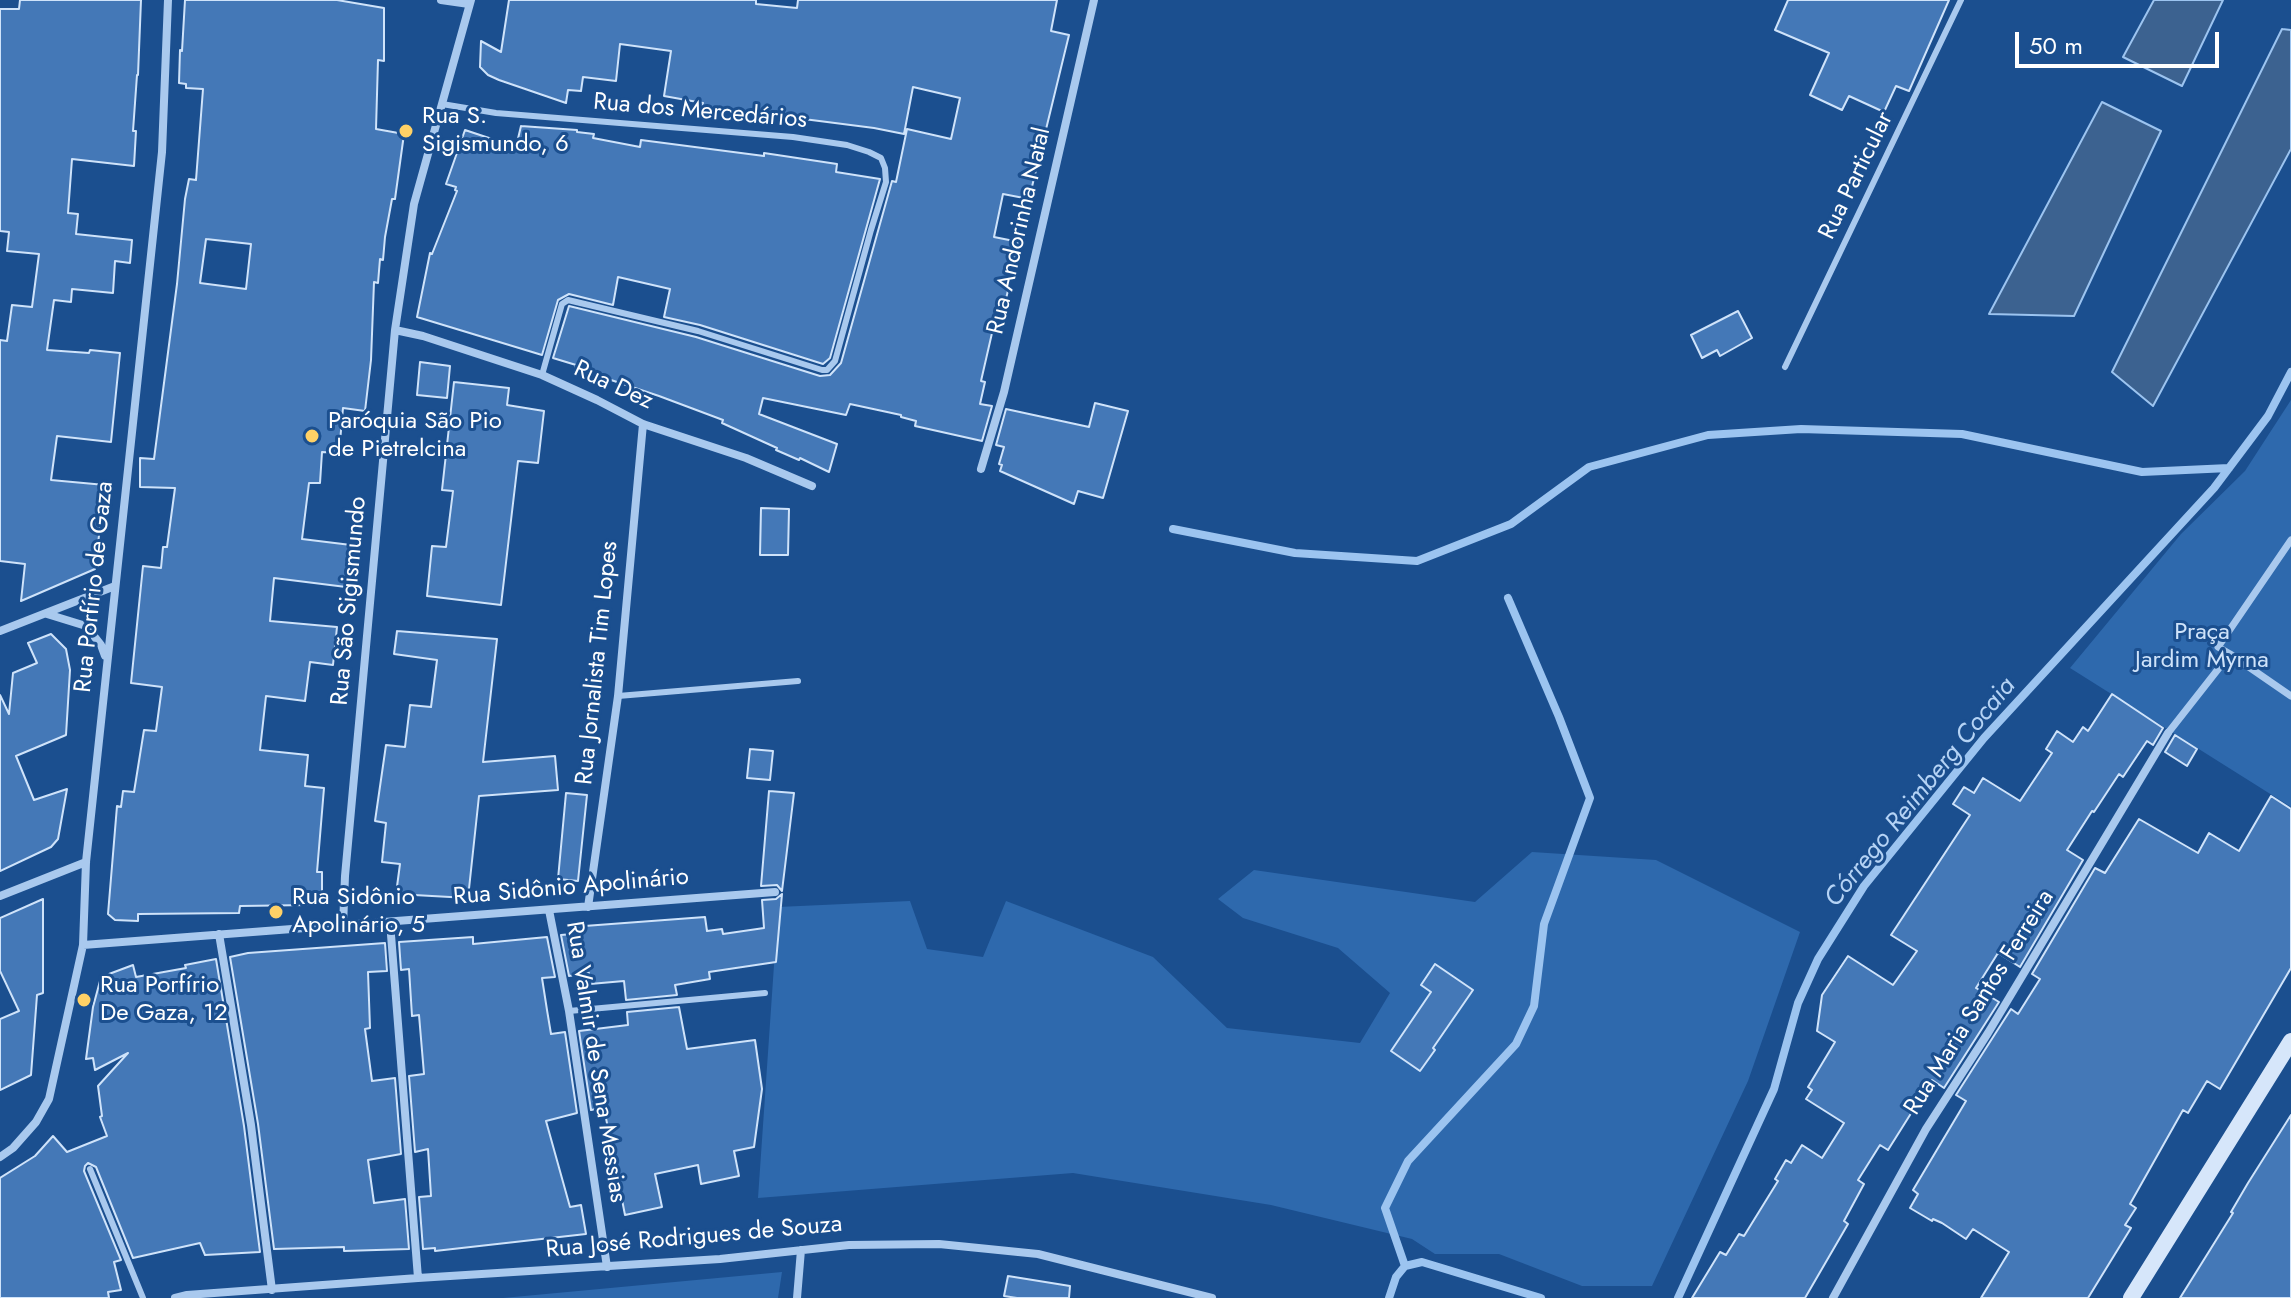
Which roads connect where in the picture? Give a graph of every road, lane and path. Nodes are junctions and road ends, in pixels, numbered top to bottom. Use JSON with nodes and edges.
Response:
{"nodes":[{"id":1,"x":168,"y":0,"type":"edge"},
{"id":2,"x":441,"y":0,"type":"edge"},
{"id":3,"x":1094,"y":0,"type":"edge"},
{"id":4,"x":1961,"y":0,"type":"edge"},
{"id":5,"x":470,"y":2,"type":"edge"},
{"id":6,"x":442,"y":104,"type":"junction"},
{"id":7,"x":395,"y":330,"type":"junction"},
{"id":8,"x":1785,"y":367,"type":"dead end"},
{"id":9,"x":542,"y":375,"type":"junction"},
{"id":10,"x":643,"y":424,"type":"junction"},
{"id":11,"x":981,"y":469,"type":"dead end"},
{"id":12,"x":812,"y":486,"type":"dead end"},
{"id":13,"x":2291,"y":540,"type":"edge"},
{"id":14,"x":115,"y":586,"type":"junction"},
{"id":15,"x":47,"y":614,"type":"junction"},
{"id":16,"x":0,"y":631,"type":"edge"},
{"id":17,"x":2230,"y":654,"type":"junction"},
{"id":18,"x":107,"y":661,"type":"junction"},
{"id":19,"x":798,"y":681,"type":"dead end"},
{"id":20,"x":618,"y":696,"type":"junction"},
{"id":21,"x":2291,"y":696,"type":"edge"},
{"id":22,"x":2168,"y":733,"type":"joint"},
{"id":23,"x":86,"y":862,"type":"junction"},
{"id":24,"x":775,"y":892,"type":"dead end"},
{"id":25,"x":0,"y":896,"type":"edge"},
{"id":26,"x":588,"y":907,"type":"junction"},
{"id":27,"x":549,"y":910,"type":"junction"},
{"id":28,"x":390,"y":922,"type":"junction"},
{"id":29,"x":343,"y":926,"type":"junction"},
{"id":30,"x":219,"y":934,"type":"junction"},
{"id":31,"x":83,"y":945,"type":"junction"},
{"id":32,"x":765,"y":993,"type":"dead end"},
{"id":33,"x":569,"y":1011,"type":"junction"},
{"id":34,"x":2291,"y":1041,"type":"edge"},
{"id":35,"x":0,"y":1157,"type":"edge"},
{"id":36,"x":90,"y":1169,"type":"dead end"},
{"id":37,"x":801,"y":1250,"type":"junction"},
{"id":38,"x":607,"y":1267,"type":"junction"},
{"id":39,"x":418,"y":1278,"type":"junction"},
{"id":40,"x":272,"y":1290,"type":"junction"},
{"id":41,"x":221,"y":1296,"type":"edge"},
{"id":42,"x":143,"y":1298,"type":"edge"},
{"id":43,"x":175,"y":1298,"type":"edge"},
{"id":44,"x":797,"y":1298,"type":"edge"},
{"id":45,"x":1212,"y":1298,"type":"edge"},
{"id":46,"x":1833,"y":1298,"type":"edge"},
{"id":47,"x":2131,"y":1298,"type":"edge"}],
"edges":[{"from":1,"to":14,"type":"street","name":"Rua Porfírio de Gaza"},
{"from":2,"to":5,"type":"street"},
{"from":3,"to":11,"type":"street","name":"Rua Andorinha Natal"},
{"from":4,"to":8,"type":"lane","name":"Rua Particular"},
{"from":5,"to":6,"type":"street","name":"Rua São Sigismundo"},
{"from":6,"to":7,"type":"street","name":"Rua São Sigismundo"},
{"from":6,"to":9,"type":"lane","name":"Rua dos Mercedários"},
{"from":7,"to":9,"type":"street","name":"Rua Dez"},
{"from":7,"to":29,"type":"street","name":"Rua São Sigismundo"},
{"from":9,"to":10,"type":"street","name":"Rua Dez"},
{"from":10,"to":12,"type":"street","name":"Rua Dez"},
{"from":10,"to":20,"type":"street","name":"Rua Jornalista Tim Lopes"},
{"from":13,"to":17,"type":"street"},
{"from":14,"to":15,"type":"street"},
{"from":14,"to":18,"type":"street","name":"Rua Porfírio de Gaza"},
{"from":15,"to":16,"type":"street"},
{"from":15,"to":18,"type":"street"},
{"from":17,"to":21,"type":"street"},
{"from":17,"to":22,"type":"street"},
{"from":18,"to":23,"type":"street","name":"Rua Porfírio de Gaza"},
{"from":19,"to":20,"type":"lane"},
{"from":20,"to":26,"type":"street","name":"Rua Jornalista Tim Lopes"},
{"from":22,"to":46,"type":"street","name":"Rua Maria Santos Ferreira"},
{"from":23,"to":25,"type":"street"},
{"from":23,"to":31,"type":"street","name":"Rua Porfírio de Gaza"},
{"from":24,"to":26,"type":"street","name":"Rua Sidônio Apolinário"},
{"from":26,"to":27,"type":"street","name":"Rua Sidônio Apolinário"},
{"from":27,"to":28,"type":"street","name":"Rua Sidônio Apolinário"},
{"from":27,"to":33,"type":"street","name":"Rua Valmir de Sena Messias"},
{"from":28,"to":29,"type":"street","name":"Rua Sidônio Apolinário"},
{"from":28,"to":39,"type":"street"},
{"from":29,"to":30,"type":"street","name":"Rua Sidônio Apolinário"},
{"from":30,"to":31,"type":"street","name":"Rua Sidônio Apolinário"},
{"from":30,"to":40,"type":"street"},
{"from":31,"to":35,"type":"street","name":"Rua Porfírio de Gaza"},
{"from":32,"to":33,"type":"lane"},
{"from":33,"to":38,"type":"street","name":"Rua Valmir de Sena Messias"},
{"from":34,"to":47,"type":"main road"},
{"from":36,"to":42,"type":"lane"},
{"from":37,"to":38,"type":"street","name":"Rua José Rodrigues de Souza"},
{"from":37,"to":44,"type":"street"},
{"from":37,"to":45,"type":"street","name":"Rua José Rodrigues de Souza"},
{"from":38,"to":39,"type":"street","name":"Rua José Rodrigues de Souza"},
{"from":39,"to":40,"type":"street","name":"Rua José Rodrigues de Souza"},
{"from":40,"to":41,"type":"street","name":"Rua José Rodrigues de Souza"},
{"from":41,"to":43,"type":"street","name":"Rua José Rodrigues de Souza"}]}
